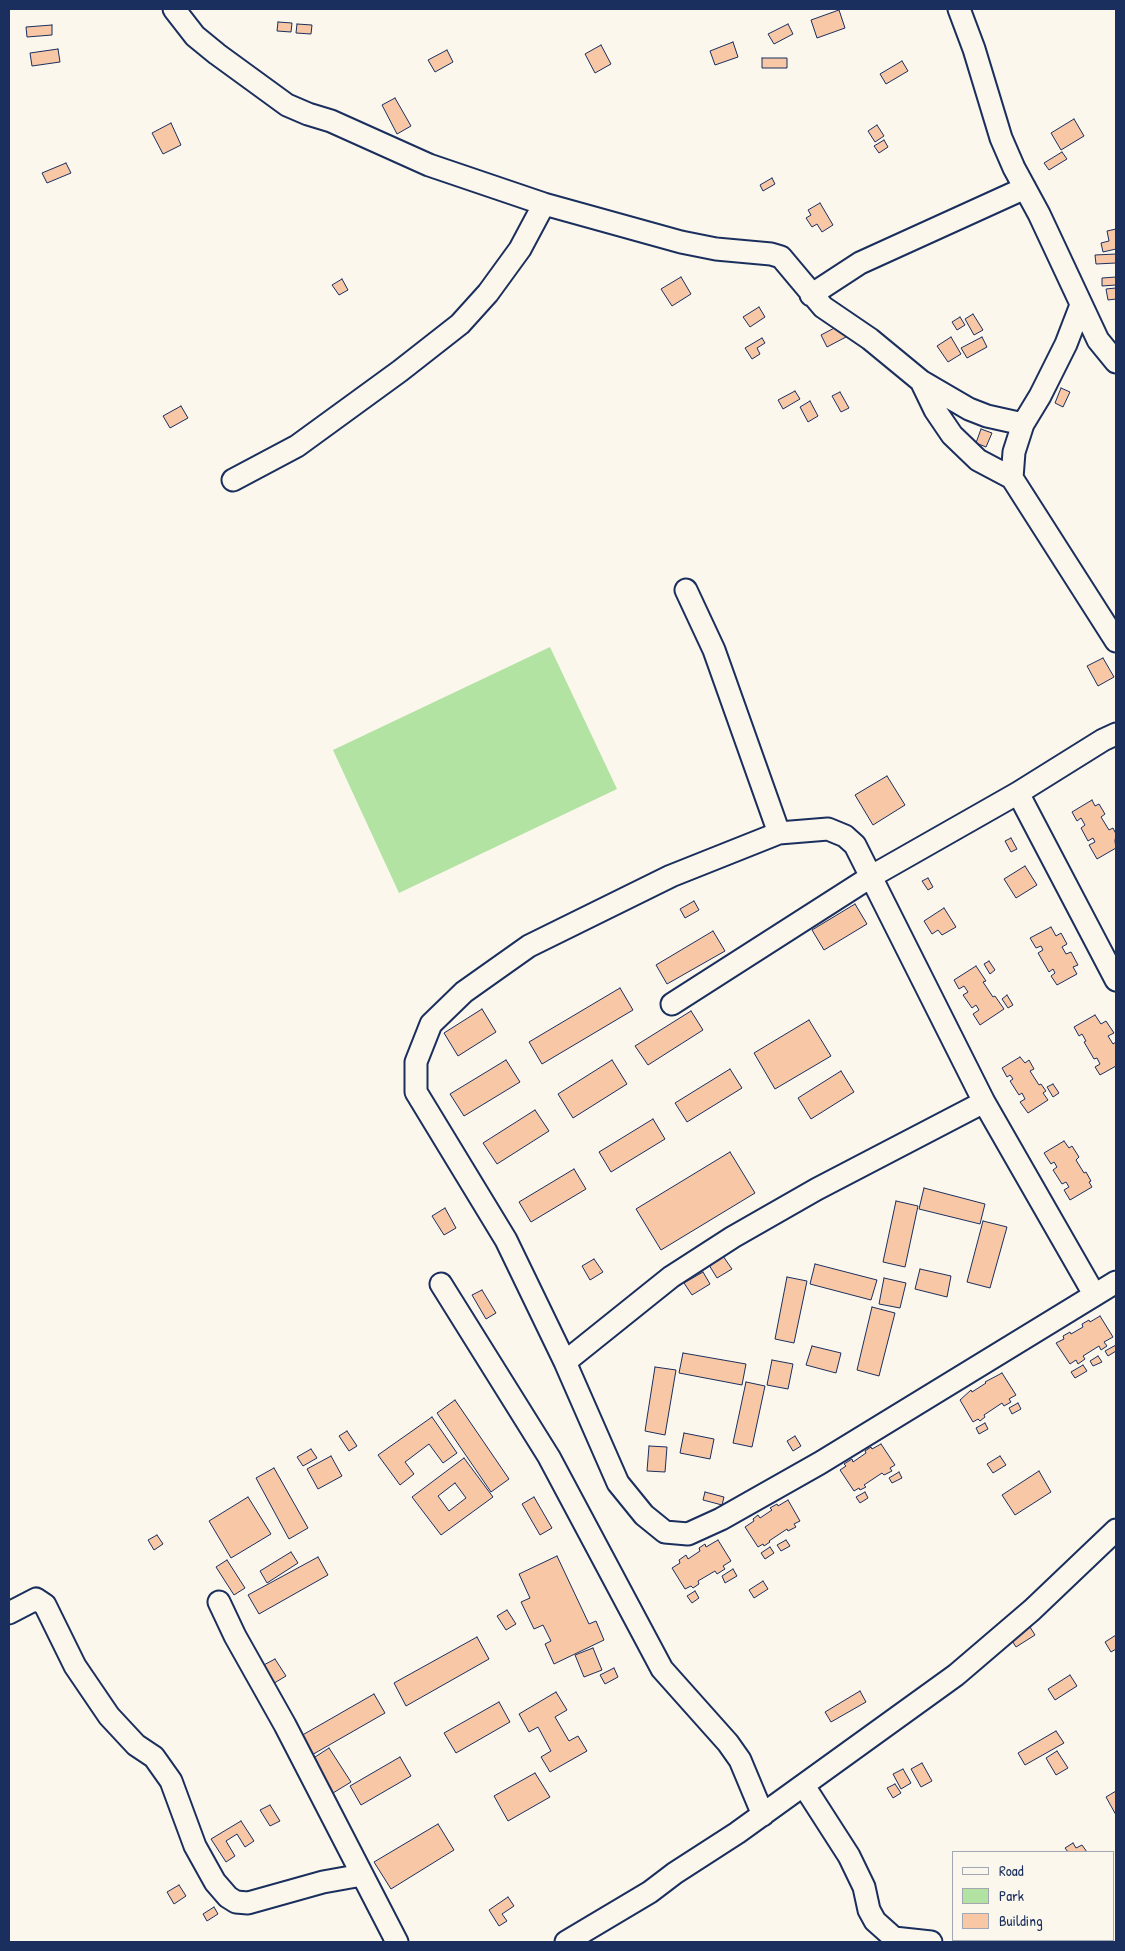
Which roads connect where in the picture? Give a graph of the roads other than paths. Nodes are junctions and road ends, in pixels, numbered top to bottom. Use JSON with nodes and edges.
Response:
{"nodes":[{"id":1,"x":174,"y":9,"type":"edge"},
{"id":2,"x":959,"y":9,"type":"edge"},
{"id":3,"x":1025,"y":188,"type":"junction"},
{"id":4,"x":544,"y":204,"type":"junction"},
{"id":5,"x":811,"y":295,"type":"junction"},
{"id":6,"x":1081,"y":305,"type":"junction"},
{"id":7,"x":1116,"y":362,"type":"edge"},
{"id":8,"x":921,"y":381,"type":"junction"},
{"id":9,"x":1023,"y":424,"type":"junction"},
{"id":10,"x":1012,"y":478,"type":"junction"},
{"id":11,"x":233,"y":480,"type":"dead end"},
{"id":12,"x":686,"y":590,"type":"dead end"},
{"id":13,"x":1116,"y":641,"type":"edge"},
{"id":14,"x":1116,"y":734,"type":"edge"},
{"id":15,"x":1018,"y":793,"type":"junction"},
{"id":16,"x":779,"y":833,"type":"junction"},
{"id":17,"x":872,"y":876,"type":"junction"},
{"id":18,"x":1116,"y":980,"type":"edge"},
{"id":19,"x":672,"y":1004,"type":"dead end"},
{"id":20,"x":984,"y":1102,"type":"junction"},
{"id":21,"x":1116,"y":1282,"type":"edge"},
{"id":22,"x":441,"y":1284,"type":"dead end"},
{"id":23,"x":1094,"y":1294,"type":"junction"},
{"id":24,"x":565,"y":1362,"type":"junction"},
{"id":25,"x":1116,"y":1530,"type":"edge"},
{"id":26,"x":219,"y":1602,"type":"dead end"},
{"id":27,"x":9,"y":1613,"type":"edge"},
{"id":28,"x":804,"y":1786,"type":"junction"},
{"id":29,"x":763,"y":1814,"type":"junction"},
{"id":30,"x":362,"y":1874,"type":"junction"},
{"id":31,"x":396,"y":1942,"type":"edge"},
{"id":32,"x":566,"y":1942,"type":"edge"},
{"id":33,"x":930,"y":1942,"type":"edge"}],
"edges":[{"from":1,"to":4,"type":"street"},
{"from":2,"to":3,"type":"street"},
{"from":3,"to":5,"type":"street"},
{"from":3,"to":6,"type":"street"},
{"from":4,"to":5,"type":"street"},
{"from":4,"to":11,"type":"street"},
{"from":5,"to":8,"type":"street"},
{"from":6,"to":7,"type":"street"},
{"from":6,"to":9,"type":"street"},
{"from":8,"to":9,"type":"street"},
{"from":8,"to":10,"type":"street"},
{"from":9,"to":10,"type":"street"},
{"from":10,"to":13,"type":"street"},
{"from":12,"to":16,"type":"street"},
{"from":14,"to":15,"type":"street"},
{"from":15,"to":17,"type":"street"},
{"from":15,"to":18,"type":"street"},
{"from":16,"to":17,"type":"street"},
{"from":16,"to":24,"type":"street"},
{"from":17,"to":19,"type":"street"},
{"from":17,"to":20,"type":"street"},
{"from":20,"to":23,"type":"street"},
{"from":20,"to":24,"type":"street"},
{"from":21,"to":23,"type":"street"},
{"from":22,"to":29,"type":"street"},
{"from":23,"to":24,"type":"street"},
{"from":25,"to":28,"type":"street"},
{"from":26,"to":30,"type":"street"},
{"from":27,"to":30,"type":"street"},
{"from":28,"to":29,"type":"street"},
{"from":28,"to":33,"type":"street"},
{"from":29,"to":32,"type":"street"},
{"from":30,"to":31,"type":"street"}]}
